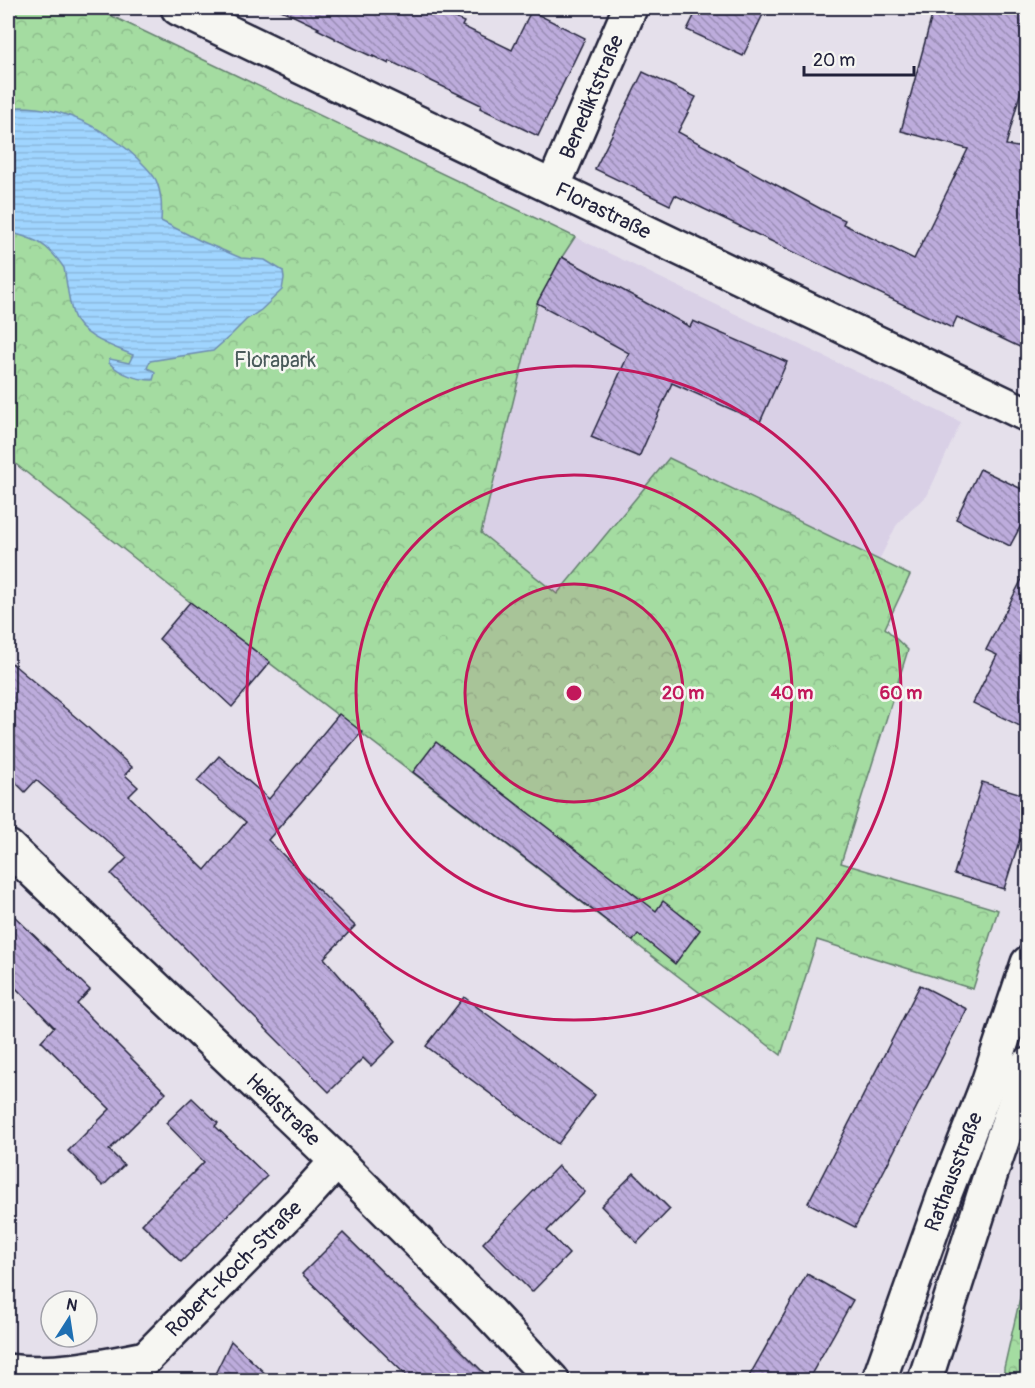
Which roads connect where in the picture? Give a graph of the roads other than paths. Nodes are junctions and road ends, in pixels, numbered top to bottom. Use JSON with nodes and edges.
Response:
{"nodes":[{"id":1,"x":178,"y":8,"type":"edge"},
{"id":2,"x":630,"y":8,"type":"edge"},
{"id":3,"x":553,"y":187,"type":"junction"},
{"id":4,"x":1028,"y":415,"type":"edge"},
{"id":5,"x":8,"y":847,"type":"edge"},
{"id":6,"x":1028,"y":963,"type":"edge"},
{"id":7,"x":1028,"y":1065,"type":"edge"},
{"id":8,"x":337,"y":1161,"type":"junction"},
{"id":9,"x":149,"y":1369,"type":"edge"},
{"id":10,"x":8,"y":1371,"type":"edge"},
{"id":11,"x":552,"y":1380,"type":"edge"},
{"id":12,"x":879,"y":1380,"type":"edge"},
{"id":13,"x":925,"y":1380,"type":"edge"}],
"edges":[{"from":1,"to":3,"type":"street","name":"Florastraße"},
{"from":2,"to":3,"type":"street","name":"Benediktstraße"},
{"from":3,"to":4,"type":"street","name":"Florastraße"},
{"from":5,"to":8,"type":"street","name":"Heidstraße"},
{"from":6,"to":12,"type":"street","name":"Rathausstraße"},
{"from":7,"to":13,"type":"street","name":"Rathausstraße"},
{"from":8,"to":9,"type":"street","name":"Robert-Koch-Straße"},
{"from":8,"to":11,"type":"street","name":"Heidstraße"},
{"from":9,"to":10,"type":"street"}]}
